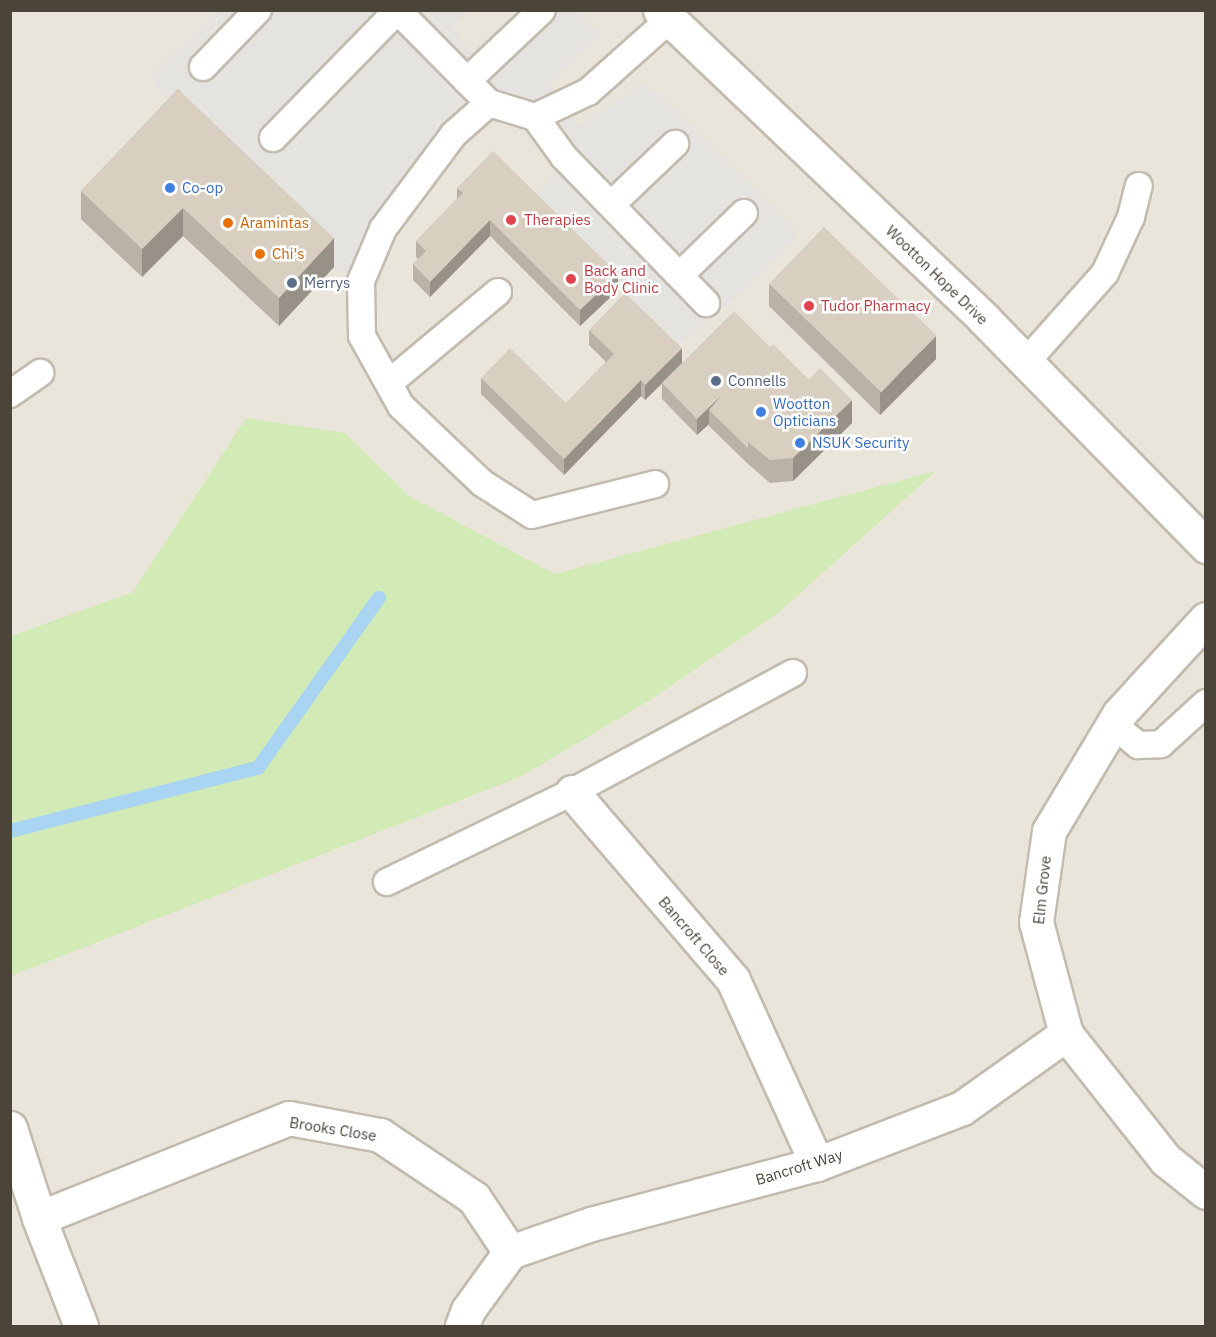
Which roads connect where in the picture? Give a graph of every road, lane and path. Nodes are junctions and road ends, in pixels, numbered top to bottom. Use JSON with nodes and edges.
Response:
{"nodes":[{"id":1,"x":258,"y":10,"type":"edge"},
{"id":2,"x":542,"y":10,"type":"edge"},
{"id":3,"x":397,"y":11,"type":"edge"},
{"id":4,"x":665,"y":15,"type":"edge"},
{"id":5,"x":203,"y":67,"type":"dead end"},
{"id":6,"x":467,"y":81,"type":"junction"},
{"id":7,"x":489,"y":103,"type":"junction"},
{"id":8,"x":534,"y":117,"type":"junction"},
{"id":9,"x":273,"y":138,"type":"dead end"},
{"id":10,"x":675,"y":144,"type":"dead end"},
{"id":11,"x":1138,"y":186,"type":"dead end"},
{"id":12,"x":613,"y":203,"type":"junction"},
{"id":13,"x":744,"y":213,"type":"dead end"},
{"id":14,"x":681,"y":275,"type":"junction"},
{"id":15,"x":498,"y":292,"type":"dead end"},
{"id":16,"x":706,"y":303,"type":"dead end"},
{"id":17,"x":1026,"y":362,"type":"junction"},
{"id":18,"x":40,"y":373,"type":"dead end"},
{"id":19,"x":388,"y":383,"type":"junction"},
{"id":20,"x":10,"y":394,"type":"edge"},
{"id":21,"x":655,"y":484,"type":"dead end"},
{"id":22,"x":1206,"y":546,"type":"edge"},
{"id":23,"x":1206,"y":619,"type":"edge"},
{"id":24,"x":792,"y":673,"type":"dead end"},
{"id":25,"x":1206,"y":703,"type":"edge"},
{"id":26,"x":1113,"y":724,"type":"junction"},
{"id":27,"x":572,"y":792,"type":"junction"},
{"id":28,"x":387,"y":882,"type":"dead end"},
{"id":29,"x":1066,"y":1034,"type":"junction"},
{"id":30,"x":10,"y":1128,"type":"edge"},
{"id":31,"x":817,"y":1164,"type":"junction"},
{"id":32,"x":1206,"y":1192,"type":"edge"},
{"id":33,"x":39,"y":1218,"type":"junction"},
{"id":34,"x":510,"y":1252,"type":"junction"},
{"id":35,"x":81,"y":1326,"type":"edge"},
{"id":36,"x":462,"y":1326,"type":"edge"}],
"edges":[{"from":1,"to":5,"type":"lane"},
{"from":2,"to":6,"type":"lane"},
{"from":3,"to":6,"type":"lane"},
{"from":3,"to":9,"type":"lane"},
{"from":4,"to":8,"type":"lane"},
{"from":4,"to":17,"type":"street","name":"Wootton Hope Drive"},
{"from":6,"to":7,"type":"lane"},
{"from":7,"to":8,"type":"lane"},
{"from":7,"to":19,"type":"lane"},
{"from":8,"to":12,"type":"lane"},
{"from":10,"to":12,"type":"lane"},
{"from":11,"to":17,"type":"lane"},
{"from":12,"to":14,"type":"lane"},
{"from":13,"to":14,"type":"lane"},
{"from":14,"to":16,"type":"lane"},
{"from":15,"to":19,"type":"lane"},
{"from":17,"to":22,"type":"street","name":"Wootton Hope Drive"},
{"from":18,"to":20,"type":"lane"},
{"from":19,"to":21,"type":"lane"},
{"from":23,"to":26,"type":"street","name":"Elm Grove"},
{"from":24,"to":27,"type":"lane"},
{"from":25,"to":26,"type":"lane"},
{"from":26,"to":29,"type":"street","name":"Elm Grove"},
{"from":27,"to":28,"type":"lane"},
{"from":27,"to":31,"type":"street","name":"Bancroft Close"},
{"from":29,"to":31,"type":"street","name":"Bancroft Way"},
{"from":29,"to":32,"type":"street","name":"Elm Grove"},
{"from":30,"to":33,"type":"street"},
{"from":31,"to":34,"type":"street","name":"Bancroft Way"},
{"from":33,"to":34,"type":"street","name":"Brooks Close"},
{"from":33,"to":35,"type":"street"},
{"from":34,"to":36,"type":"street"}]}
